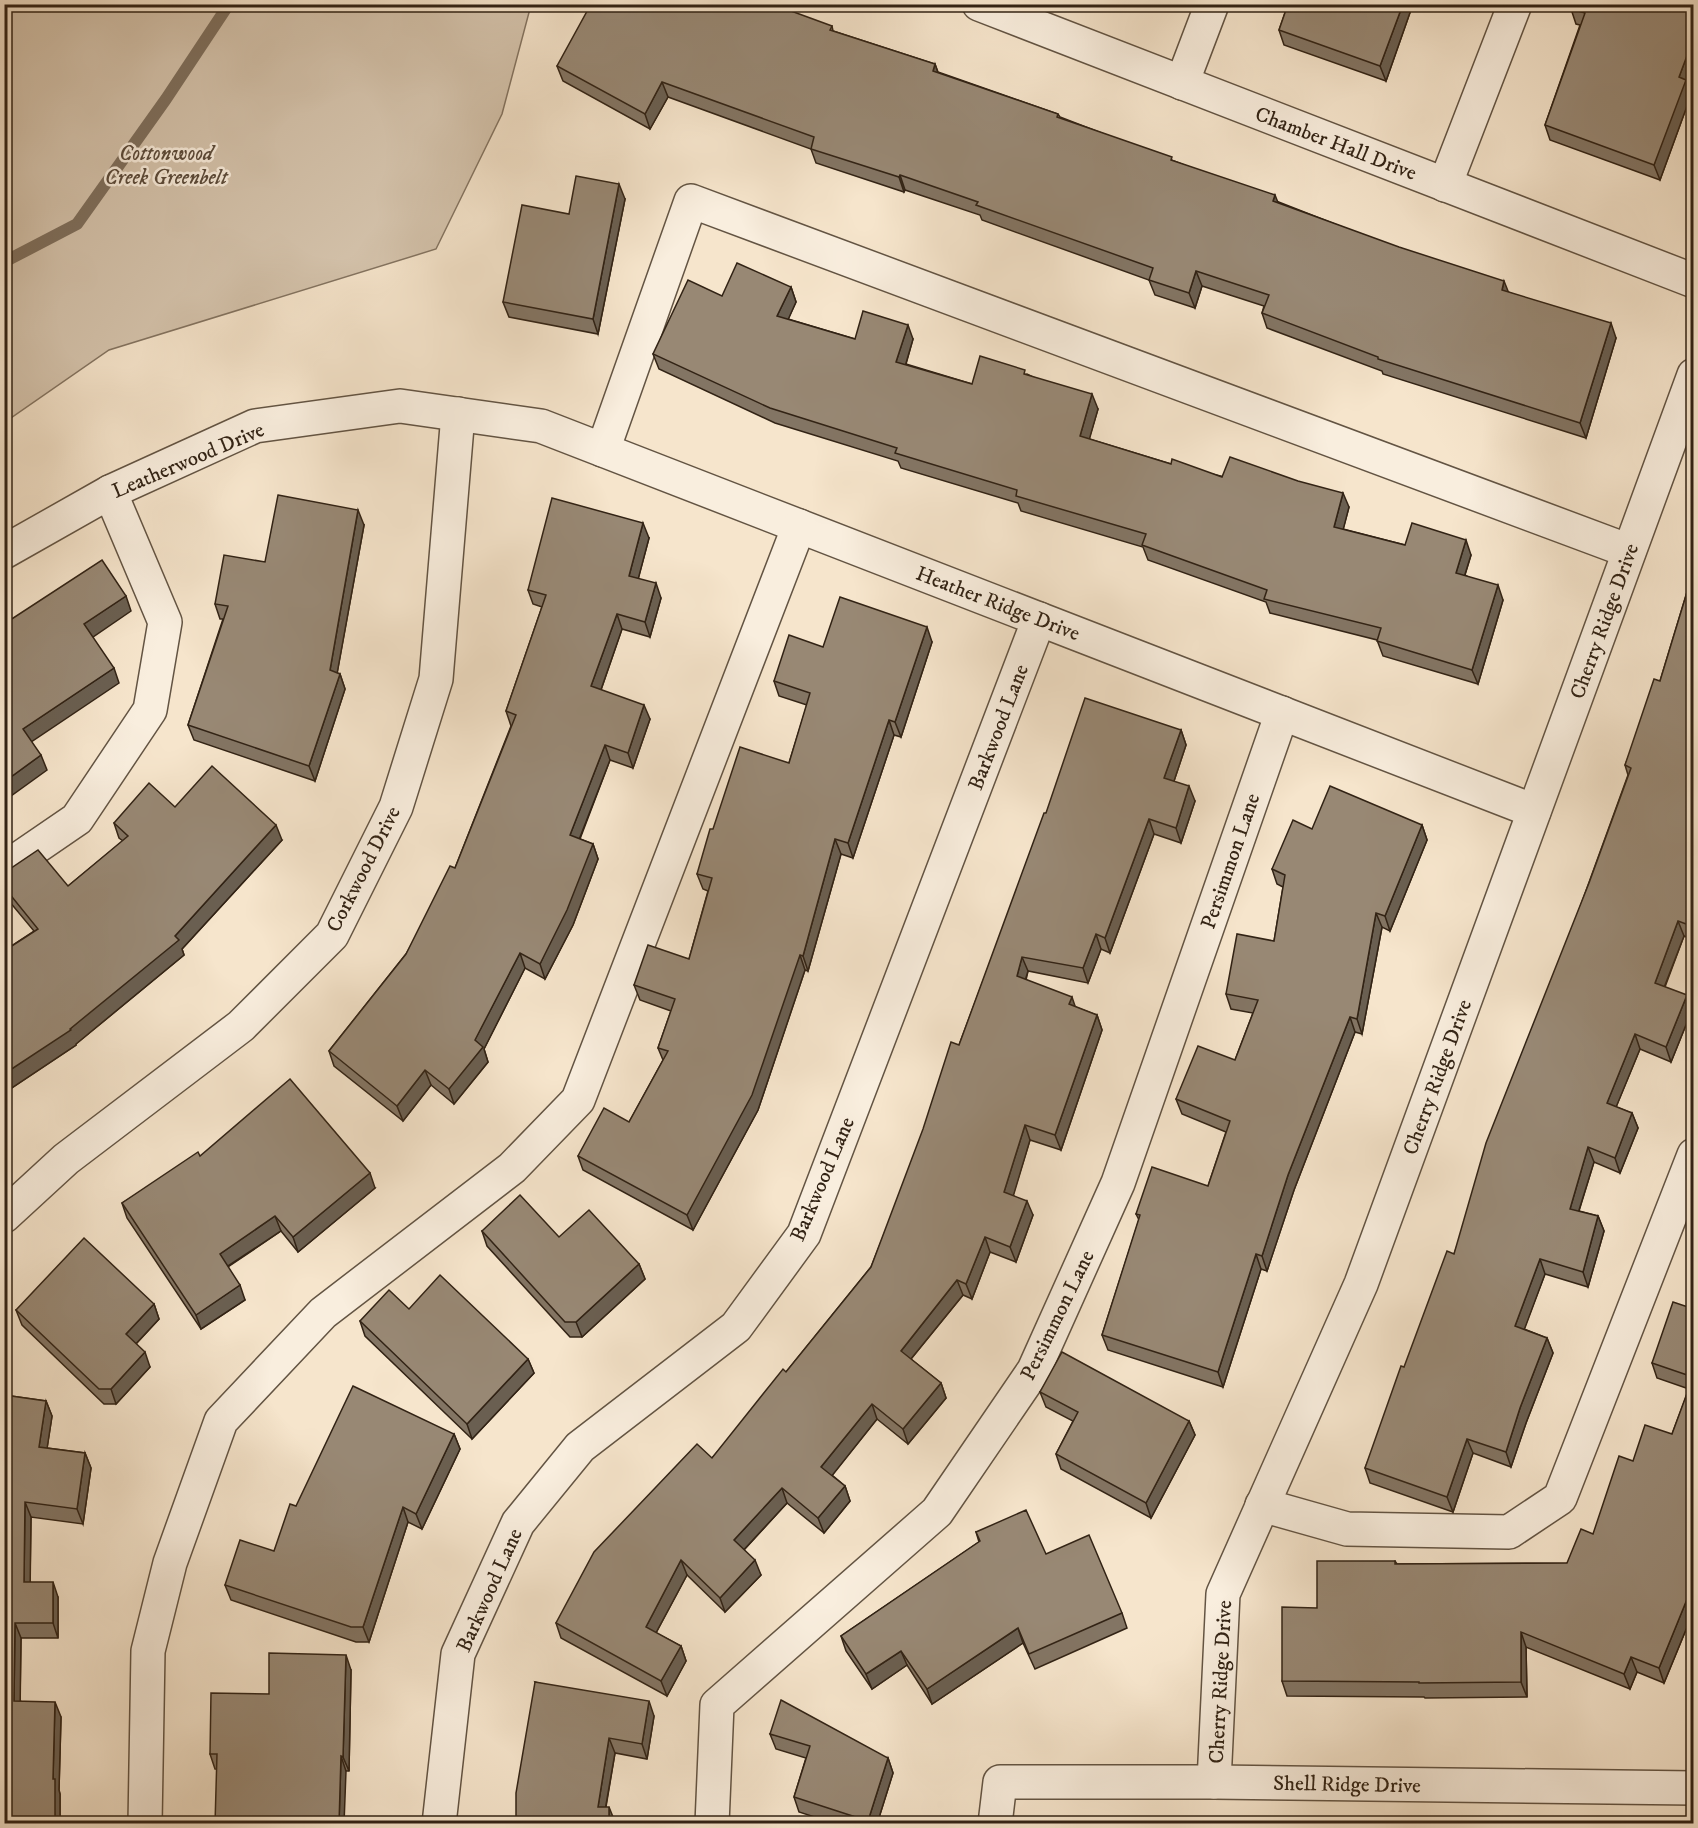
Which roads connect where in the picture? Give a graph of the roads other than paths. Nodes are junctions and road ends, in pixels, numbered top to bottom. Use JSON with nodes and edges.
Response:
{"nodes":[{"id":1,"x":979,"y":4,"type":"edge"},
{"id":2,"x":1212,"y":4,"type":"edge"},
{"id":3,"x":1515,"y":4,"type":"edge"},
{"id":4,"x":1182,"y":83,"type":"junction"},
{"id":5,"x":1445,"y":185,"type":"junction"},
{"id":6,"x":1694,"y":281,"type":"edge"},
{"id":7,"x":1694,"y":375,"type":"edge"},
{"id":8,"x":458,"y":414,"type":"junction"},
{"id":9,"x":603,"y":450,"type":"junction"},
{"id":10,"x":110,"y":492,"type":"junction"},
{"id":11,"x":798,"y":526,"type":"junction"},
{"id":12,"x":1629,"y":551,"type":"junction"},
{"id":13,"x":4,"y":552,"type":"edge"},
{"id":14,"x":1039,"y":619,"type":"junction"},
{"id":15,"x":1282,"y":713,"type":"junction"},
{"id":16,"x":1534,"y":811,"type":"junction"},
{"id":17,"x":4,"y":869,"type":"edge"},
{"id":18,"x":1694,"y":1155,"type":"edge"},
{"id":19,"x":4,"y":1216,"type":"edge"},
{"id":20,"x":1262,"y":1505,"type":"junction"},
{"id":21,"x":1214,"y":1782,"type":"junction"},
{"id":22,"x":1694,"y":1788,"type":"edge"},
{"id":23,"x":145,"y":1824,"type":"edge"},
{"id":24,"x":439,"y":1824,"type":"edge"},
{"id":25,"x":712,"y":1824,"type":"edge"},
{"id":26,"x":994,"y":1824,"type":"edge"}],
"edges":[{"from":1,"to":4,"type":"street","name":"Chamber Hall Drive"},
{"from":2,"to":4,"type":"street"},
{"from":3,"to":5,"type":"street"},
{"from":4,"to":5,"type":"street","name":"Chamber Hall Drive"},
{"from":5,"to":6,"type":"street","name":"Chamber Hall Drive"},
{"from":7,"to":12,"type":"street","name":"Cherry Ridge Drive"},
{"from":8,"to":9,"type":"street","name":"Heather Ridge Drive"},
{"from":8,"to":10,"type":"street","name":"Leatherwood Drive"},
{"from":8,"to":19,"type":"street","name":"Corkwood Drive"},
{"from":9,"to":11,"type":"street","name":"Heather Ridge Drive"},
{"from":9,"to":12,"type":"street"},
{"from":10,"to":13,"type":"street","name":"Leatherwood Drive"},
{"from":10,"to":17,"type":"street"},
{"from":11,"to":14,"type":"street","name":"Heather Ridge Drive"},
{"from":11,"to":23,"type":"street"},
{"from":12,"to":16,"type":"street","name":"Cherry Ridge Drive"},
{"from":14,"to":15,"type":"street","name":"Heather Ridge Drive"},
{"from":14,"to":24,"type":"street","name":"Barkwood Lane"},
{"from":15,"to":16,"type":"street","name":"Heather Ridge Drive"},
{"from":15,"to":25,"type":"street","name":"Persimmon Lane"},
{"from":16,"to":20,"type":"street","name":"Cherry Ridge Drive"},
{"from":18,"to":20,"type":"street"},
{"from":20,"to":21,"type":"street","name":"Cherry Ridge Drive"},
{"from":21,"to":22,"type":"street","name":"Shell Ridge Drive"},
{"from":21,"to":26,"type":"street","name":"Shell Ridge Drive"}]}
